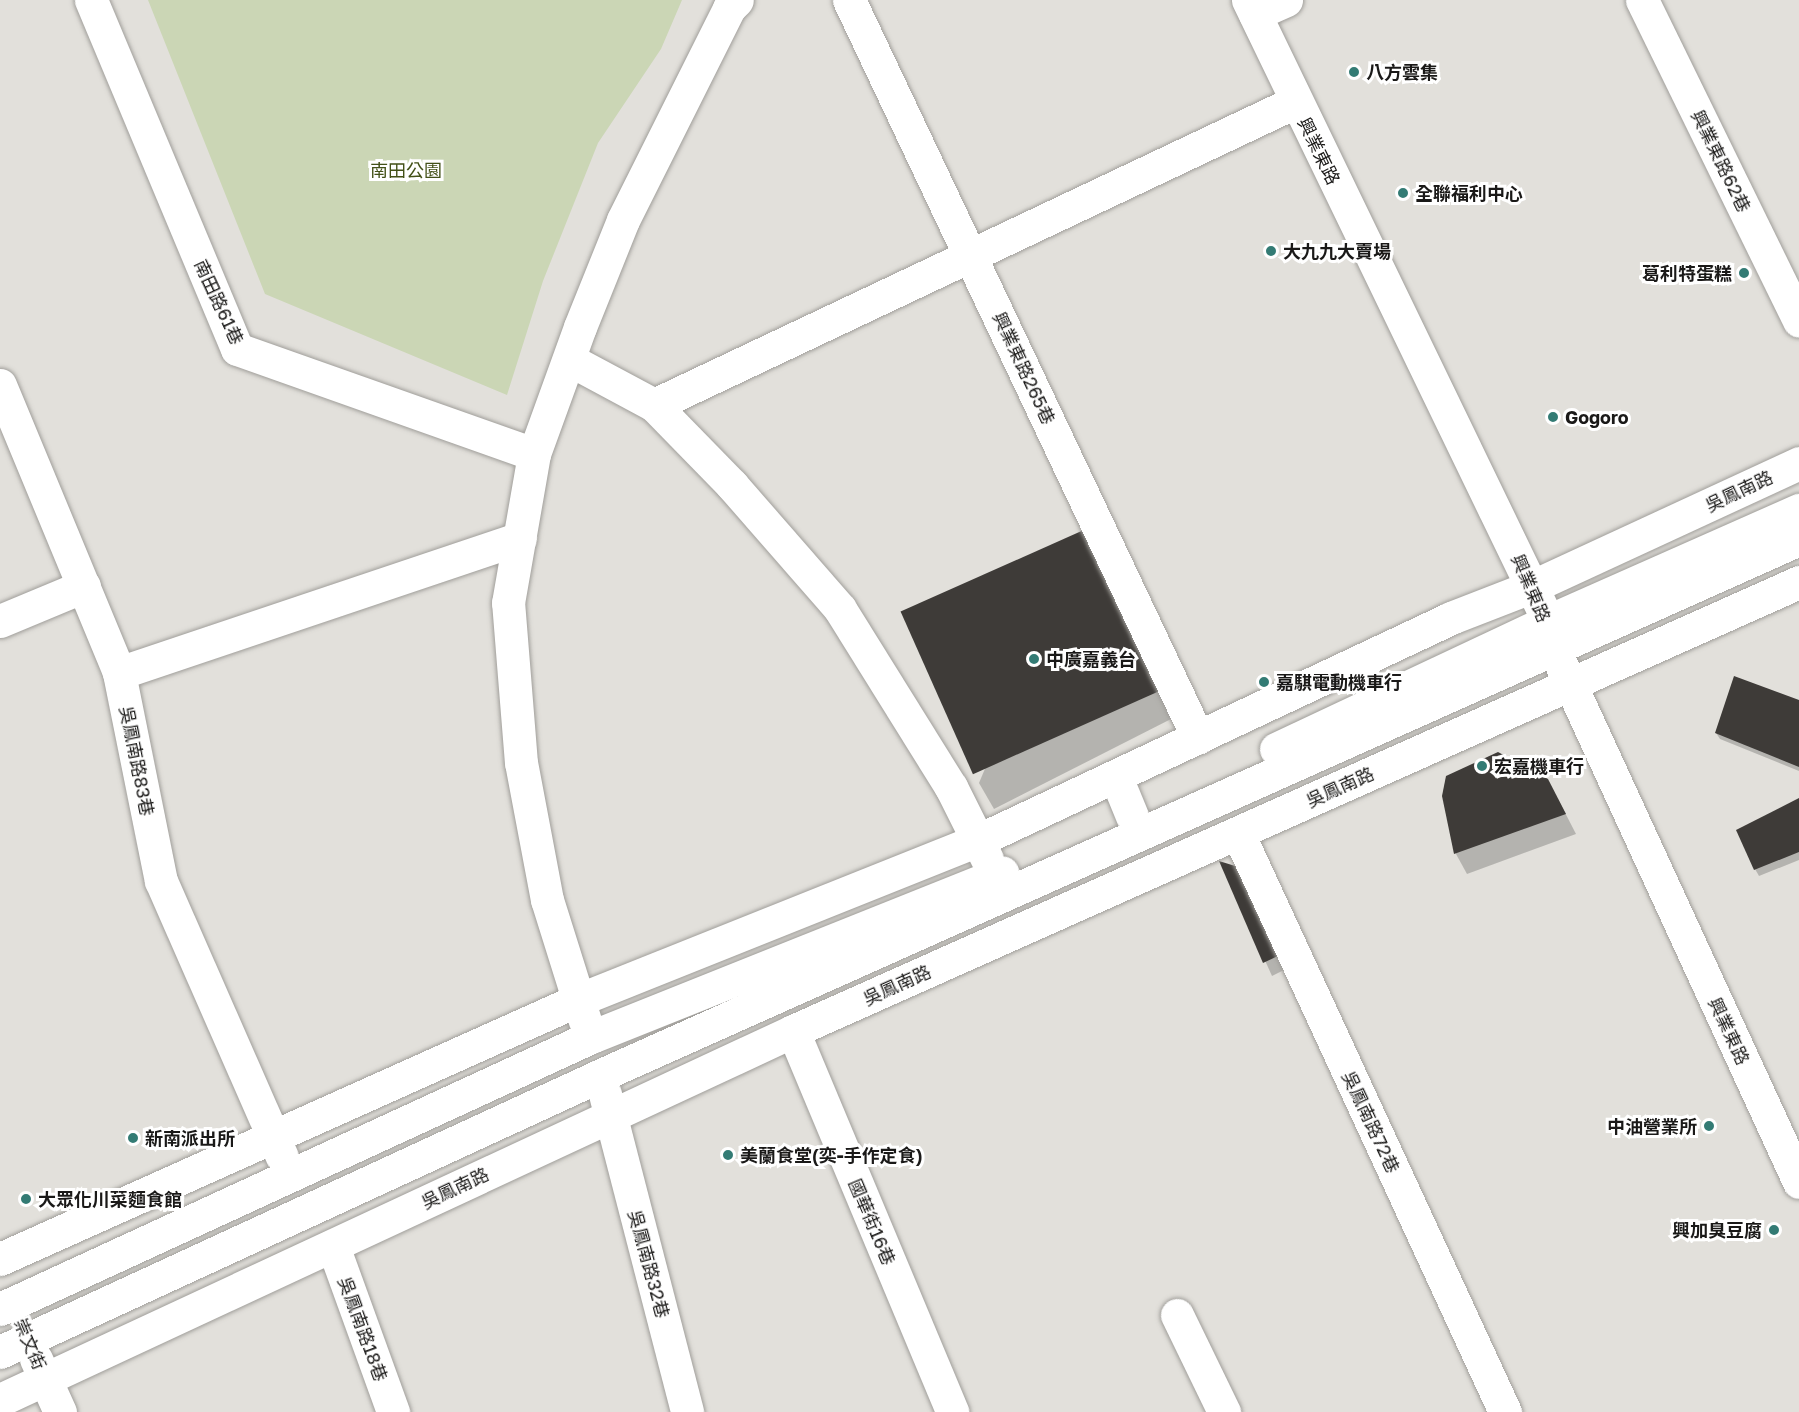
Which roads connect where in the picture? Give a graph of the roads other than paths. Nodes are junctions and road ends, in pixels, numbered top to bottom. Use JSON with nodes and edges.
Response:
{"nodes":[{"id":1,"x":91,"y":0,"type":"edge"},
{"id":2,"x":737,"y":0,"type":"edge"},
{"id":3,"x":849,"y":0,"type":"edge"},
{"id":4,"x":1286,"y":0,"type":"edge"},
{"id":5,"x":1642,"y":0,"type":"edge"},
{"id":6,"x":1252,"y":7,"type":"edge"},
{"id":7,"x":1295,"y":102,"type":"junction"},
{"id":8,"x":971,"y":254,"type":"junction"},
{"id":9,"x":1799,"y":321,"type":"edge"},
{"id":10,"x":570,"y":360,"type":"junction"},
{"id":11,"x":0,"y":385,"type":"edge"},
{"id":12,"x":654,"y":405,"type":"junction"},
{"id":13,"x":534,"y":454,"type":"junction"},
{"id":14,"x":1799,"y":463,"type":"edge"},
{"id":15,"x":1799,"y":510,"type":"edge"},
{"id":16,"x":520,"y":538,"type":"junction"},
{"id":17,"x":1799,"y":538,"type":"edge"},
{"id":18,"x":1799,"y":582,"type":"edge"},
{"id":19,"x":84,"y":586,"type":"junction"},
{"id":20,"x":1533,"y":586,"type":"junction"},
{"id":21,"x":0,"y":621,"type":"edge"},
{"id":22,"x":1551,"y":635,"type":"junction"},
{"id":23,"x":119,"y":673,"type":"junction"},
{"id":24,"x":1568,"y":685,"type":"junction"},
{"id":25,"x":1197,"y":738,"type":"junction"},
{"id":26,"x":1116,"y":777,"type":"junction"},
{"id":27,"x":1132,"y":816,"type":"junction"},
{"id":28,"x":1238,"y":833,"type":"junction"},
{"id":29,"x":981,"y":839,"type":"junction"},
{"id":30,"x":998,"y":887,"type":"junction"},
{"id":31,"x":1018,"y":932,"type":"junction"},
{"id":32,"x":578,"y":1000,"type":"junction"},
{"id":33,"x":793,"y":1031,"type":"junction"},
{"id":34,"x":591,"y":1037,"type":"junction"},
{"id":35,"x":460,"y":1054,"type":"junction"},
{"id":36,"x":600,"y":1075,"type":"junction"},
{"id":37,"x":475,"y":1090,"type":"junction"},
{"id":38,"x":357,"y":1100,"type":"junction"},
{"id":39,"x":610,"y":1116,"type":"junction"},
{"id":40,"x":274,"y":1137,"type":"junction"},
{"id":41,"x":374,"y":1138,"type":"junction"},
{"id":42,"x":291,"y":1178,"type":"junction"},
{"id":43,"x":1799,"y":1182,"type":"edge"},
{"id":44,"x":333,"y":1246,"type":"junction"},
{"id":45,"x":0,"y":1259,"type":"edge"},
{"id":46,"x":4,"y":1296,"type":"edge"},
{"id":47,"x":1177,"y":1315,"type":"dead end"},
{"id":48,"x":14,"y":1346,"type":"edge"},
{"id":49,"x":45,"y":1378,"type":"junction"},
{"id":50,"x":0,"y":1400,"type":"edge"},
{"id":51,"x":60,"y":1412,"type":"edge"},
{"id":52,"x":393,"y":1412,"type":"edge"},
{"id":53,"x":687,"y":1412,"type":"edge"},
{"id":54,"x":952,"y":1412,"type":"edge"},
{"id":55,"x":1224,"y":1412,"type":"edge"},
{"id":56,"x":1505,"y":1412,"type":"edge"}],
"edges":[{"from":1,"to":13,"type":"street","name":"南田路61巷"},
{"from":2,"to":10,"type":"street","name":"吳鳳南路32巷"},
{"from":3,"to":8,"type":"street","name":"興業東路265巷"},
{"from":4,"to":6,"type":"street"},
{"from":5,"to":9,"type":"street","name":"興業東路62巷"},
{"from":6,"to":7,"type":"street","name":"興業東路"},
{"from":7,"to":8,"type":"street"},
{"from":7,"to":20,"type":"street","name":"興業東路"},
{"from":8,"to":12,"type":"street"},
{"from":8,"to":25,"type":"street","name":"興業東路265巷"},
{"from":10,"to":12,"type":"street"},
{"from":10,"to":13,"type":"street","name":"吳鳳南路32巷"},
{"from":11,"to":19,"type":"street","name":"吳鳳南路83巷"},
{"from":12,"to":29,"type":"street"},
{"from":13,"to":16,"type":"street","name":"吳鳳南路32巷"},
{"from":14,"to":20,"type":"street","name":"吳鳳南路"},
{"from":15,"to":22,"type":"street","name":"吳鳳南路"},
{"from":16,"to":23,"type":"street"},
{"from":16,"to":32,"type":"street","name":"吳鳳南路32巷"},
{"from":17,"to":22,"type":"street","name":"吳鳳南路"},
{"from":18,"to":24,"type":"street","name":"吳鳳南路"},
{"from":19,"to":21,"type":"street"},
{"from":19,"to":23,"type":"street","name":"吳鳳南路83巷"},
{"from":20,"to":22,"type":"street","name":"興業東路"},
{"from":20,"to":25,"type":"street","name":"吳鳳南路"},
{"from":22,"to":24,"type":"street","name":"興業東路"},
{"from":22,"to":27,"type":"street","name":"吳鳳南路"},
{"from":22,"to":30,"type":"street","name":"吳鳳南路"},
{"from":23,"to":40,"type":"street","name":"吳鳳南路83巷"},
{"from":24,"to":28,"type":"street","name":"吳鳳南路"},
{"from":24,"to":43,"type":"street","name":"興業東路"},
{"from":25,"to":26,"type":"street","name":"吳鳳南路"},
{"from":26,"to":27,"type":"street"},
{"from":26,"to":29,"type":"street","name":"吳鳳南路"},
{"from":27,"to":30,"type":"street","name":"吳鳳南路"},
{"from":28,"to":31,"type":"street","name":"吳鳳南路"},
{"from":28,"to":56,"type":"street","name":"吳鳳南路72巷"},
{"from":29,"to":30,"type":"street"},
{"from":29,"to":32,"type":"street","name":"吳鳳南路"},
{"from":30,"to":31,"type":"street"},
{"from":30,"to":34,"type":"street","name":"吳鳳南路"},
{"from":30,"to":36,"type":"street","name":"吳鳳南路"},
{"from":31,"to":33,"type":"street","name":"吳鳳南路"},
{"from":32,"to":34,"type":"street","name":"吳鳳南路32巷"},
{"from":32,"to":35,"type":"street","name":"吳鳳南路"},
{"from":33,"to":39,"type":"street","name":"吳鳳南路"},
{"from":33,"to":54,"type":"street","name":"國華街16巷"},
{"from":34,"to":36,"type":"street","name":"吳鳳南路32巷"},
{"from":34,"to":37,"type":"street","name":"吳鳳南路"},
{"from":35,"to":37,"type":"street"},
{"from":35,"to":38,"type":"street","name":"吳鳳南路"},
{"from":36,"to":39,"type":"street","name":"吳鳳南路32巷"},
{"from":36,"to":48,"type":"street","name":"吳鳳南路"},
{"from":37,"to":41,"type":"street","name":"吳鳳南路"},
{"from":38,"to":40,"type":"street","name":"吳鳳南路"},
{"from":38,"to":41,"type":"street"},
{"from":39,"to":44,"type":"street","name":"吳鳳南路"},
{"from":39,"to":53,"type":"street","name":"吳鳳南路32巷"},
{"from":40,"to":42,"type":"street","name":"吳鳳南路83巷"},
{"from":40,"to":45,"type":"street","name":"吳鳳南路"},
{"from":41,"to":42,"type":"street","name":"吳鳳南路"},
{"from":42,"to":46,"type":"street","name":"吳鳳南路"},
{"from":44,"to":49,"type":"street","name":"吳鳳南路"},
{"from":44,"to":52,"type":"street","name":"吳鳳南路18巷"},
{"from":46,"to":48,"type":"street","name":"崇文街"},
{"from":47,"to":55,"type":"street"},
{"from":48,"to":49,"type":"street","name":"崇文街"},
{"from":49,"to":50,"type":"street","name":"吳鳳南路"},
{"from":49,"to":51,"type":"street","name":"崇文街"}]}
